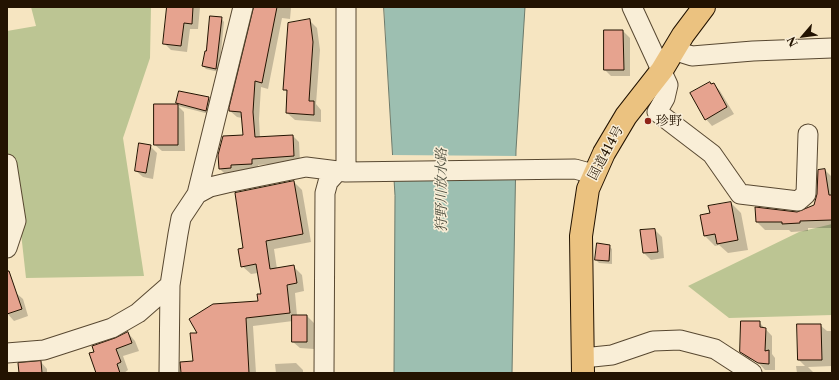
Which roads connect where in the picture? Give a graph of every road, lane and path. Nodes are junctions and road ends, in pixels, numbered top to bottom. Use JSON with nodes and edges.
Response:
{"nodes":[{"id":1,"x":243,"y":7,"type":"edge"},
{"id":2,"x":346,"y":7,"type":"edge"},
{"id":3,"x":632,"y":7,"type":"edge"},
{"id":4,"x":704,"y":7,"type":"edge"},
{"id":5,"x":832,"y":48,"type":"edge"},
{"id":6,"x":673,"y":50,"type":"junction"},
{"id":7,"x":662,"y":70,"type":"junction"},
{"id":8,"x":808,"y":134,"type":"dead end"},
{"id":9,"x":7,"y":164,"type":"edge"},
{"id":10,"x":346,"y":171,"type":"junction"},
{"id":11,"x":593,"y":174,"type":"junction"},
{"id":12,"x":197,"y":194,"type":"junction"},
{"id":13,"x":7,"y":248,"type":"edge"},
{"id":14,"x":170,"y":285,"type":"junction"},
{"id":15,"x":8,"y":349,"type":"edge"},
{"id":16,"x":583,"y":366,"type":"edge"},
{"id":17,"x":169,"y":373,"type":"edge"},
{"id":18,"x":324,"y":373,"type":"edge"},
{"id":19,"x":752,"y":373,"type":"edge"}],
"edges":[{"from":1,"to":12,"type":"street"},
{"from":2,"to":10,"type":"street"},
{"from":3,"to":7,"type":"street"},
{"from":4,"to":6,"type":"highway","name":"国道414号"},
{"from":5,"to":6,"type":"street"},
{"from":6,"to":7,"type":"highway","name":"国道414号"},
{"from":7,"to":8,"type":"street"},
{"from":7,"to":11,"type":"highway","name":"国道414号"},
{"from":9,"to":13,"type":"street"},
{"from":10,"to":11,"type":"street"},
{"from":10,"to":12,"type":"street"},
{"from":10,"to":18,"type":"street"},
{"from":11,"to":16,"type":"highway","name":"国道414号"},
{"from":12,"to":14,"type":"street"},
{"from":14,"to":15,"type":"street"},
{"from":14,"to":17,"type":"street"},
{"from":16,"to":19,"type":"street"}]}
